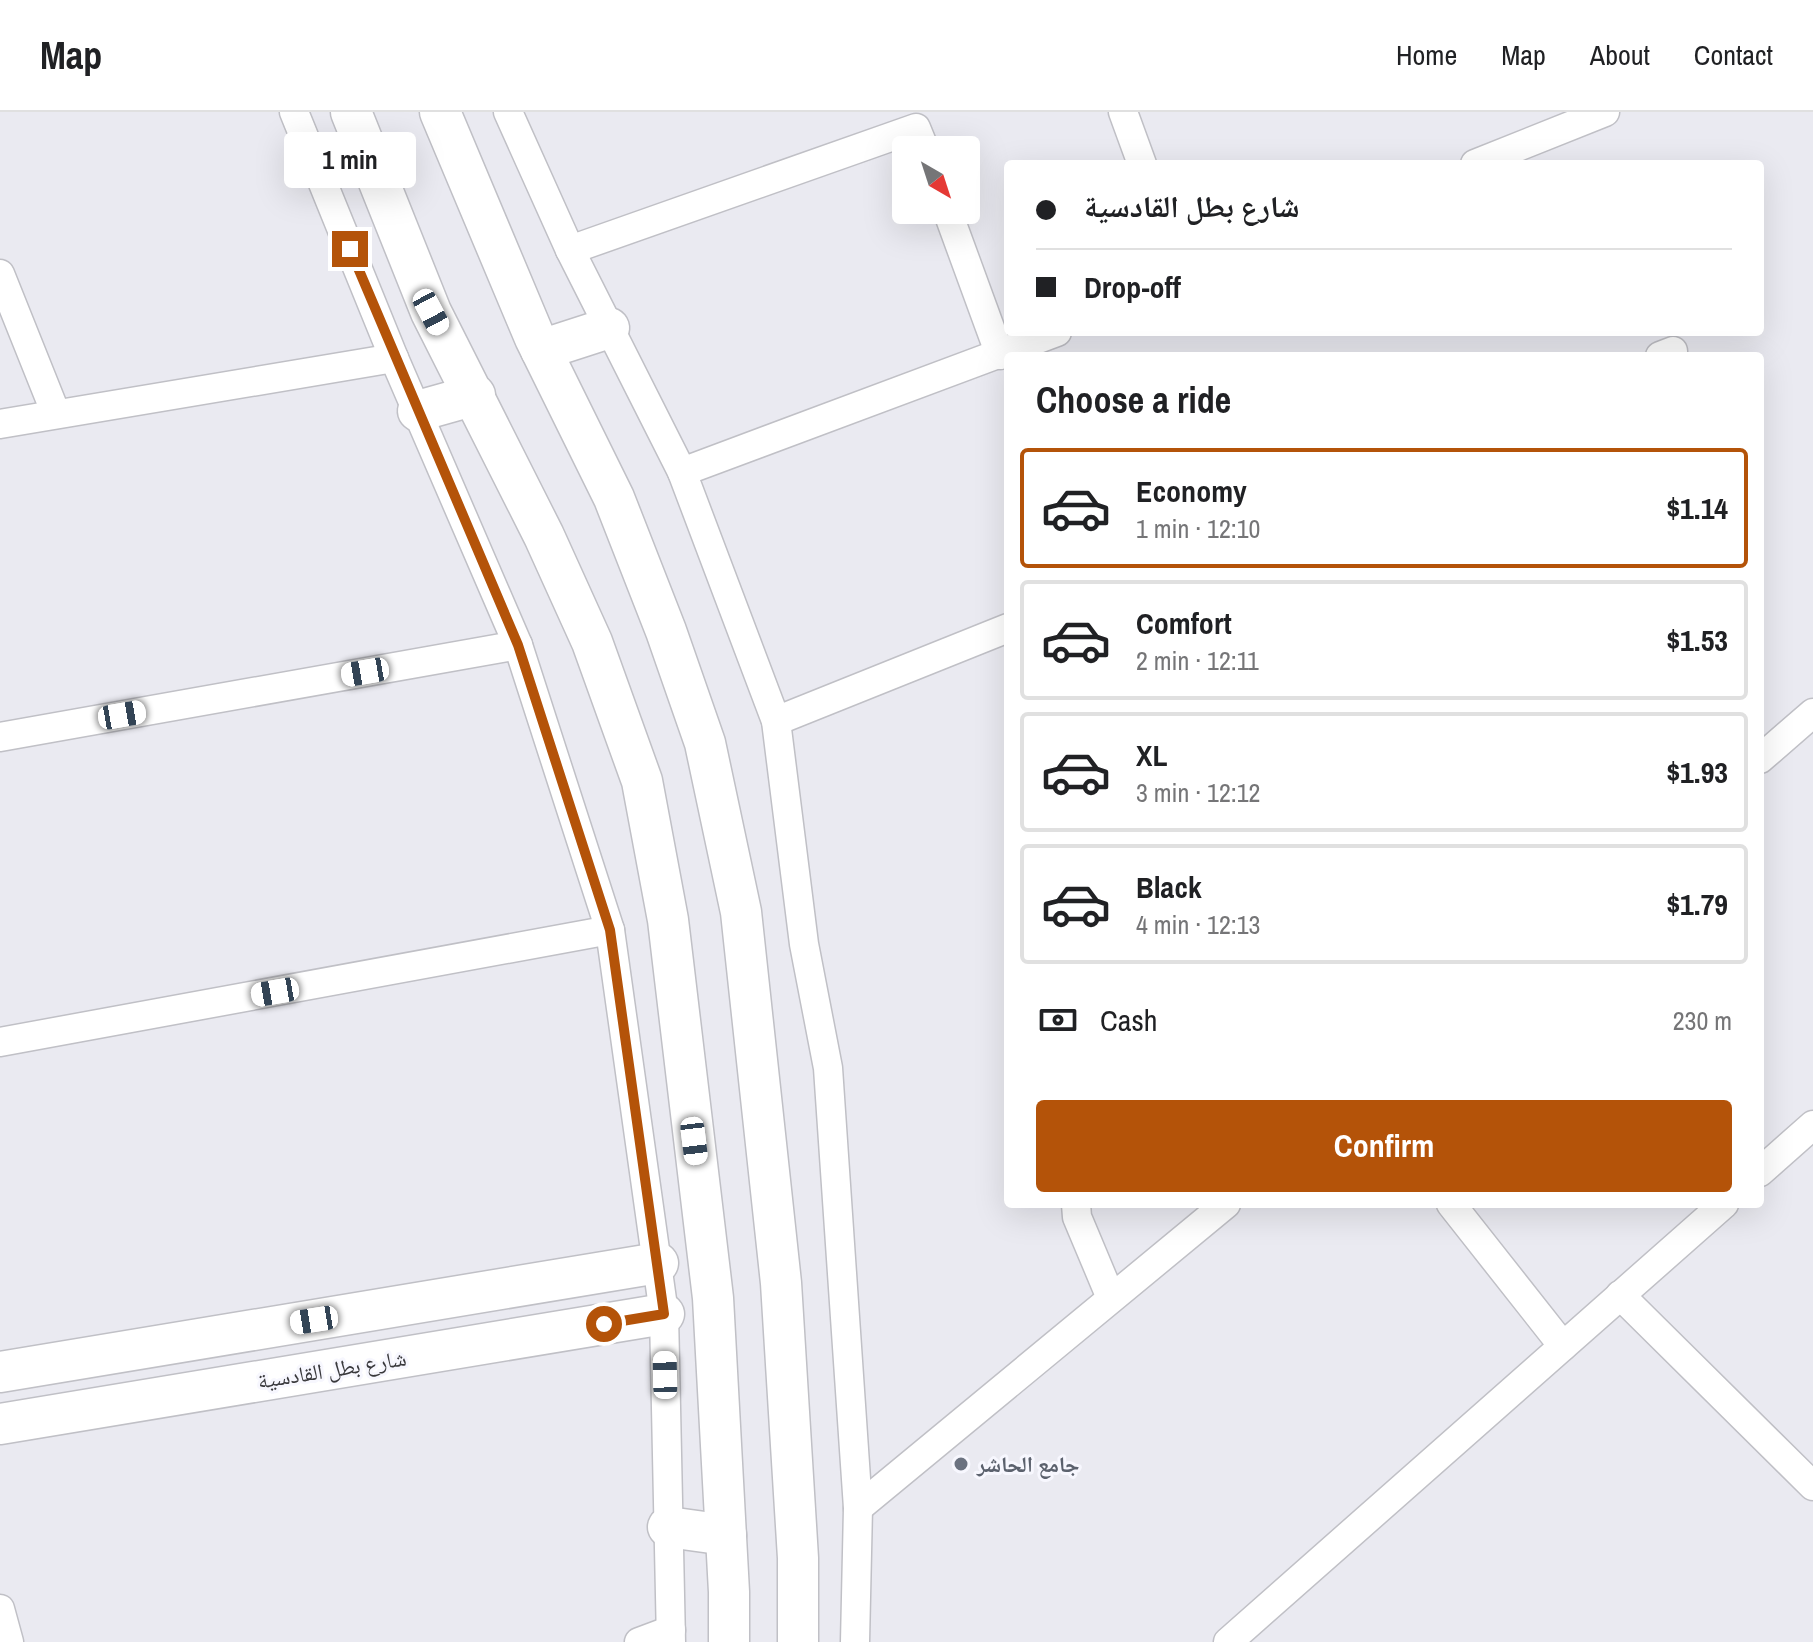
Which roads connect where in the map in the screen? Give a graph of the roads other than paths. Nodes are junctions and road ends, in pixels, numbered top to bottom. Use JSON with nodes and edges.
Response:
{"nodes":[{"id":1,"x":294,"y":112,"type":"edge"},
{"id":2,"x":440,"y":112,"type":"edge"},
{"id":3,"x":508,"y":112,"type":"edge"},
{"id":4,"x":1123,"y":112,"type":"edge"},
{"id":5,"x":1605,"y":112,"type":"edge"},
{"id":6,"x":356,"y":113,"type":"edge"},
{"id":7,"x":892,"y":136,"type":"edge"},
{"id":8,"x":893,"y":136,"type":"edge"},
{"id":9,"x":919,"y":136,"type":"edge"},
{"id":10,"x":1141,"y":160,"type":"edge"},
{"id":11,"x":1485,"y":160,"type":"edge"},
{"id":12,"x":952,"y":224,"type":"edge"},
{"id":13,"x":570,"y":250,"type":"junction"},
{"id":14,"x":0,"y":274,"type":"edge"},
{"id":15,"x":609,"y":328,"type":"junction"},
{"id":16,"x":1047,"y":336,"type":"edge"},
{"id":17,"x":541,"y":350,"type":"junction"},
{"id":18,"x":1007,"y":352,"type":"edge"},
{"id":19,"x":1004,"y":353,"type":"edge"},
{"id":20,"x":1000,"y":355,"type":"junction"},
{"id":21,"x":394,"y":358,"type":"junction"},
{"id":22,"x":475,"y":395,"type":"junction"},
{"id":23,"x":418,"y":411,"type":"junction"},
{"id":24,"x":56,"y":414,"type":"junction"},
{"id":25,"x":0,"y":424,"type":"edge"},
{"id":26,"x":682,"y":472,"type":"junction"},
{"id":27,"x":1004,"y":630,"type":"edge"},
{"id":28,"x":518,"y":645,"type":"junction"},
{"id":29,"x":1813,"y":713,"type":"edge"},
{"id":30,"x":776,"y":721,"type":"junction"},
{"id":31,"x":0,"y":737,"type":"edge"},
{"id":32,"x":1764,"y":756,"type":"edge"},
{"id":33,"x":610,"y":930,"type":"junction"},
{"id":34,"x":0,"y":1042,"type":"edge"},
{"id":35,"x":1813,"y":1125,"type":"edge"},
{"id":36,"x":1764,"y":1168,"type":"edge"},
{"id":37,"x":1076,"y":1208,"type":"edge"},
{"id":38,"x":1221,"y":1208,"type":"edge"},
{"id":39,"x":1454,"y":1208,"type":"edge"},
{"id":40,"x":1719,"y":1208,"type":"edge"},
{"id":41,"x":658,"y":1263,"type":"junction"},
{"id":42,"x":1620,"y":1295,"type":"junction"},
{"id":43,"x":1111,"y":1298,"type":"junction"},
{"id":44,"x":664,"y":1314,"type":"junction"},
{"id":45,"x":1563,"y":1346,"type":"junction"},
{"id":46,"x":0,"y":1372,"type":"edge"},
{"id":47,"x":0,"y":1424,"type":"edge"},
{"id":48,"x":1813,"y":1486,"type":"edge"},
{"id":49,"x":858,"y":1508,"type":"junction"},
{"id":50,"x":668,"y":1527,"type":"junction"},
{"id":51,"x":726,"y":1535,"type":"junction"},
{"id":52,"x":0,"y":1609,"type":"edge"},
{"id":53,"x":671,"y":1636,"type":"edge"},
{"id":54,"x":9,"y":1642,"type":"edge"},
{"id":55,"x":639,"y":1642,"type":"edge"},
{"id":56,"x":729,"y":1642,"type":"edge"},
{"id":57,"x":798,"y":1642,"type":"edge"},
{"id":58,"x":855,"y":1642,"type":"edge"},
{"id":59,"x":1228,"y":1642,"type":"edge"}],
"edges":[{"from":1,"to":21,"type":"street"},
{"from":2,"to":17,"type":"main road"},
{"from":3,"to":13,"type":"street"},
{"from":4,"to":10,"type":"street"},
{"from":5,"to":11,"type":"street"},
{"from":6,"to":22,"type":"main road"},
{"from":7,"to":13,"type":"street"},
{"from":8,"to":9,"type":"street"},
{"from":12,"to":20,"type":"street"},
{"from":13,"to":15,"type":"street"},
{"from":14,"to":24,"type":"street"},
{"from":15,"to":17,"type":"main road"},
{"from":15,"to":26,"type":"street"},
{"from":16,"to":18,"type":"street"},
{"from":17,"to":57,"type":"main road"},
{"from":19,"to":20,"type":"street"},
{"from":20,"to":26,"type":"street"},
{"from":21,"to":23,"type":"street"},
{"from":21,"to":24,"type":"street"},
{"from":22,"to":23,"type":"main road"},
{"from":22,"to":51,"type":"main road"},
{"from":23,"to":28,"type":"street"},
{"from":24,"to":25,"type":"street"},
{"from":26,"to":30,"type":"street"},
{"from":27,"to":30,"type":"street"},
{"from":28,"to":31,"type":"street"},
{"from":28,"to":33,"type":"street"},
{"from":29,"to":32,"type":"street"},
{"from":30,"to":49,"type":"street"},
{"from":33,"to":34,"type":"street"},
{"from":33,"to":41,"type":"street"},
{"from":35,"to":36,"type":"street"},
{"from":37,"to":43,"type":"street"},
{"from":38,"to":43,"type":"street"},
{"from":39,"to":45,"type":"street"},
{"from":40,"to":42,"type":"street"},
{"from":41,"to":44,"type":"street"},
{"from":41,"to":46,"type":"main road"},
{"from":42,"to":45,"type":"street"},
{"from":42,"to":48,"type":"street"},
{"from":43,"to":49,"type":"street"},
{"from":44,"to":47,"type":"main road","name":"شارع بطل القادسية"},
{"from":44,"to":50,"type":"street"},
{"from":45,"to":59,"type":"street"},
{"from":49,"to":58,"type":"street"},
{"from":50,"to":51,"type":"main road"},
{"from":50,"to":53,"type":"street"},
{"from":51,"to":56,"type":"main road"},
{"from":52,"to":54,"type":"street"},
{"from":53,"to":55,"type":"street"}]}
